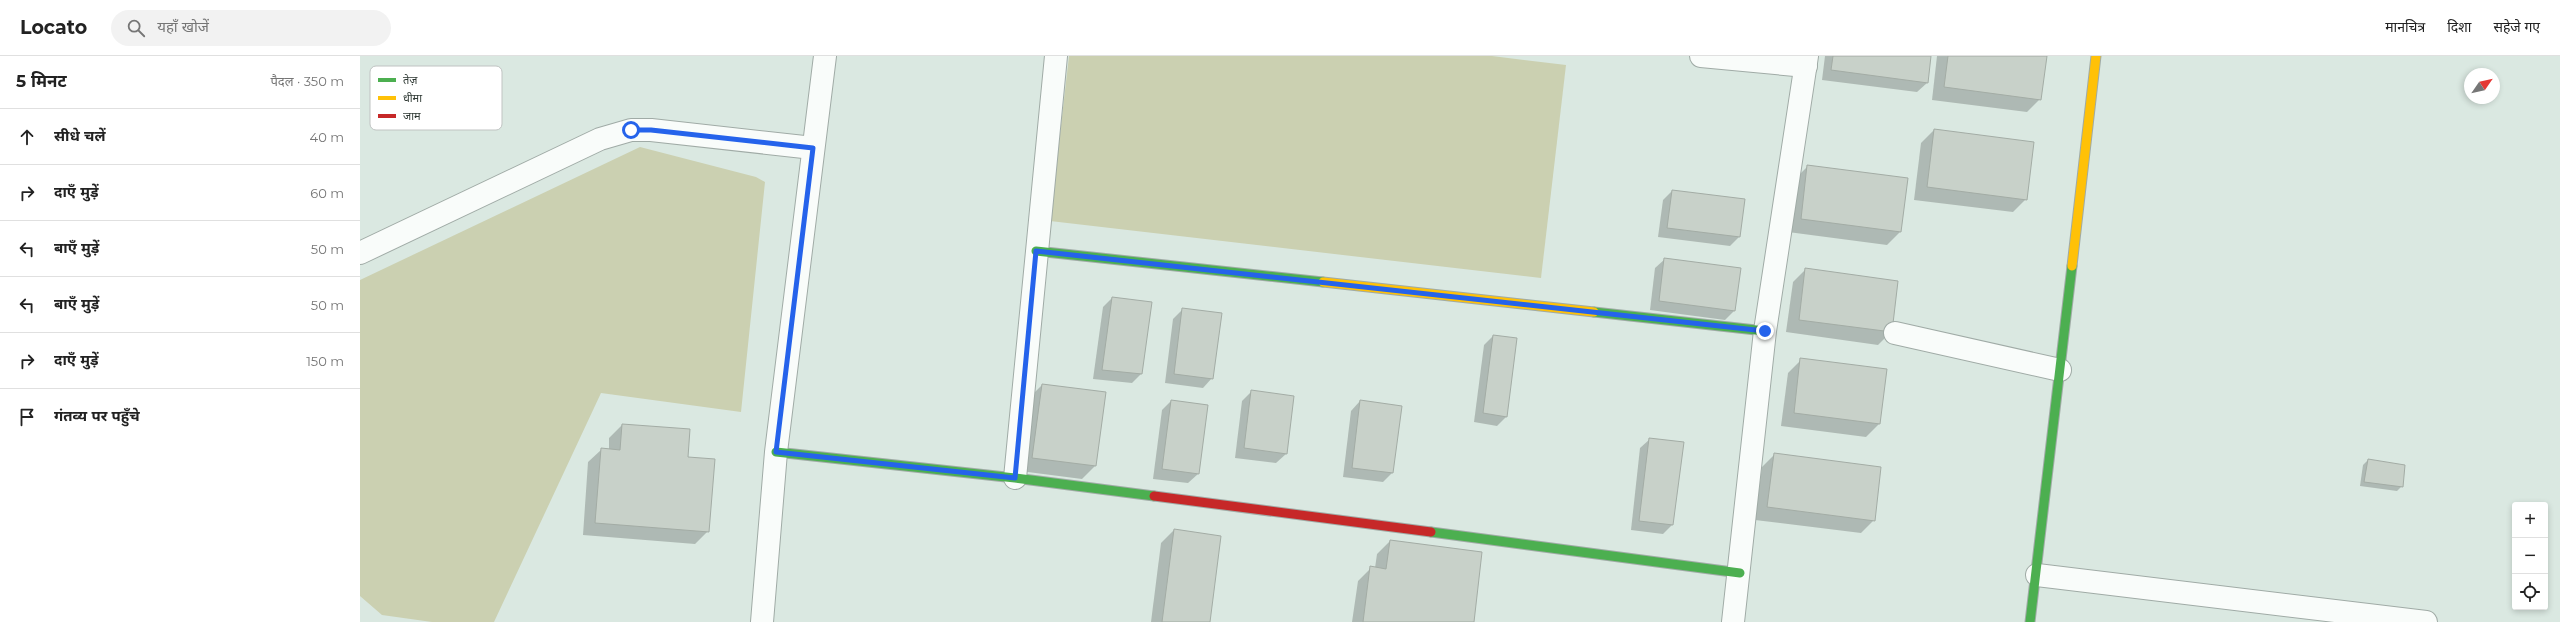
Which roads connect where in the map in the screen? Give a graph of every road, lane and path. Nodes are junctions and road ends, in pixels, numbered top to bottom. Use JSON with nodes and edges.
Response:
{"nodes":[{"id":1,"x":825,"y":56,"type":"edge"},
{"id":2,"x":1056,"y":56,"type":"edge"},
{"id":3,"x":1701,"y":56,"type":"edge"},
{"id":4,"x":2096,"y":56,"type":"edge"},
{"id":5,"x":1806,"y":61,"type":"edge"},
{"id":6,"x":813,"y":148,"type":"junction"},
{"id":7,"x":1036,"y":251,"type":"junction"},
{"id":8,"x":360,"y":253,"type":"edge"},
{"id":9,"x":1765,"y":331,"type":"junction"},
{"id":10,"x":1895,"y":333,"type":"dead end"},
{"id":11,"x":2060,"y":370,"type":"junction"},
{"id":12,"x":776,"y":452,"type":"junction"},
{"id":13,"x":1015,"y":478,"type":"junction"},
{"id":14,"x":1740,"y":573,"type":"junction"},
{"id":15,"x":2037,"y":575,"type":"junction"},
{"id":16,"x":2280,"y":614,"type":"edge"},
{"id":17,"x":762,"y":622,"type":"edge"},
{"id":18,"x":1733,"y":622,"type":"edge"},
{"id":19,"x":2030,"y":622,"type":"edge"},
{"id":20,"x":2426,"y":622,"type":"edge"}],
"edges":[{"from":1,"to":6,"type":"street"},
{"from":2,"to":7,"type":"street"},
{"from":3,"to":5,"type":"street"},
{"from":4,"to":11,"type":"street"},
{"from":5,"to":9,"type":"street"},
{"from":6,"to":8,"type":"street"},
{"from":6,"to":12,"type":"street"},
{"from":7,"to":9,"type":"street"},
{"from":7,"to":13,"type":"street"},
{"from":9,"to":14,"type":"street"},
{"from":10,"to":11,"type":"street"},
{"from":11,"to":15,"type":"street"},
{"from":12,"to":13,"type":"street"},
{"from":12,"to":17,"type":"street"},
{"from":13,"to":14,"type":"street"},
{"from":14,"to":18,"type":"street"},
{"from":15,"to":16,"type":"street"},
{"from":15,"to":19,"type":"street"},
{"from":16,"to":20,"type":"street"}]}
